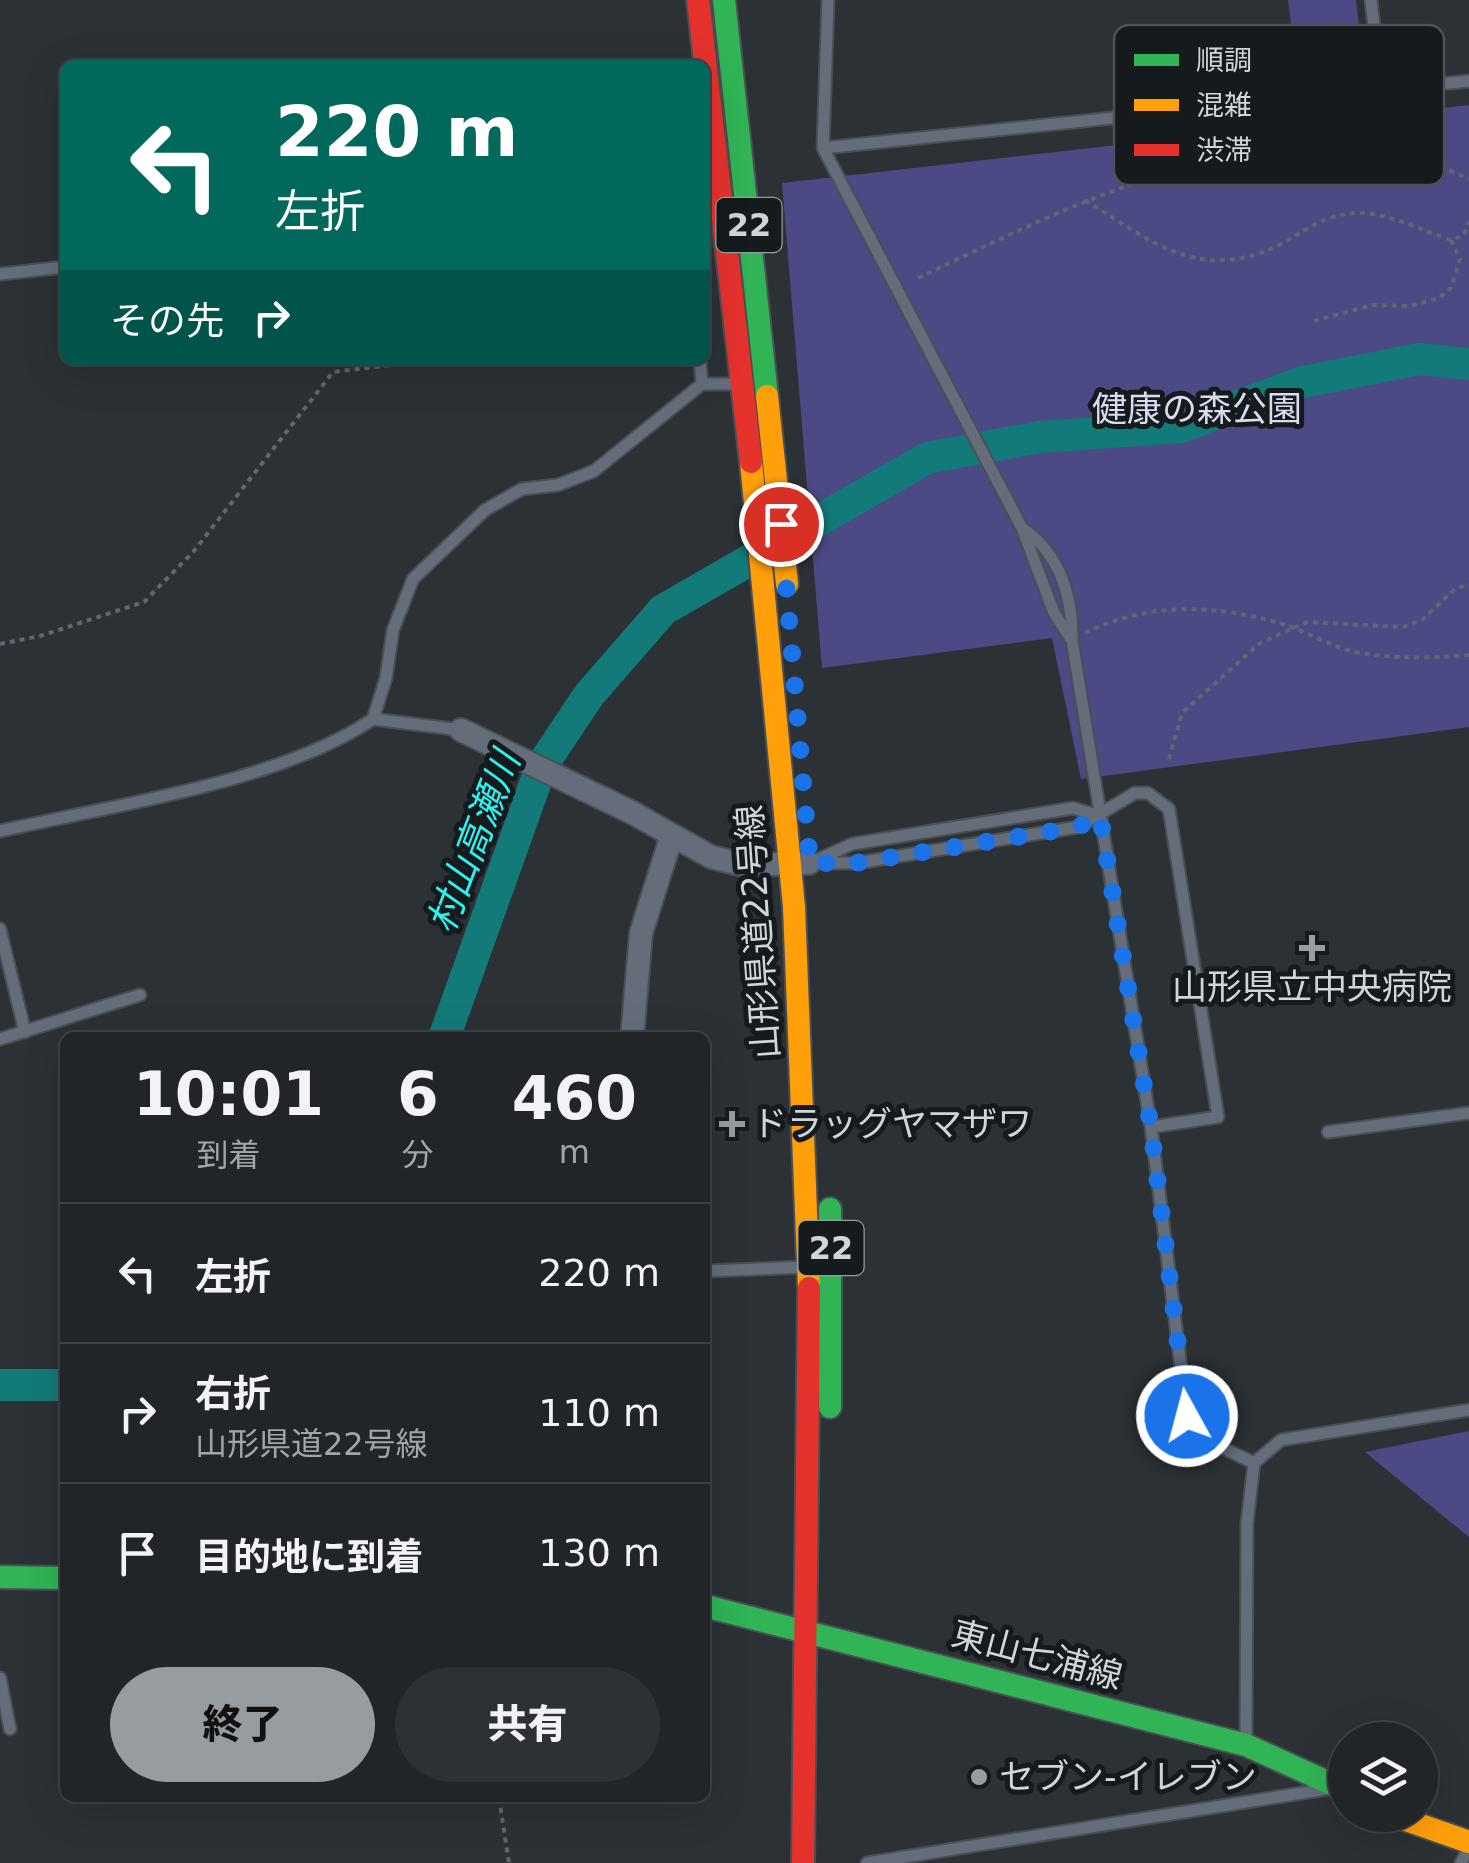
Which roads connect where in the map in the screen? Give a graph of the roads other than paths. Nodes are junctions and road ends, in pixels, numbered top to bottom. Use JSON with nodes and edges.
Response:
{"nodes":[{"id":1,"x":698,"y":0,"type":"edge"},
{"id":2,"x":724,"y":0,"type":"edge"},
{"id":3,"x":828,"y":0,"type":"edge"},
{"id":4,"x":1371,"y":0,"type":"edge"},
{"id":5,"x":1374,"y":25,"type":"edge"},
{"id":6,"x":702,"y":60,"type":"edge"},
{"id":7,"x":1469,"y":81,"type":"edge"},
{"id":8,"x":1444,"y":83,"type":"edge"},
{"id":9,"x":1114,"y":117,"type":"edge"},
{"id":10,"x":823,"y":148,"type":"junction"},
{"id":11,"x":711,"y":191,"type":"edge"},
{"id":12,"x":60,"y":268,"type":"edge"},
{"id":13,"x":0,"y":274,"type":"edge"},
{"id":14,"x":700,"y":365,"type":"edge"},
{"id":15,"x":702,"y":384,"type":"junction"},
{"id":16,"x":739,"y":384,"type":"junction"},
{"id":17,"x":1022,"y":528,"type":"junction"},
{"id":18,"x":791,"y":616,"type":"dead end"},
{"id":19,"x":1072,"y":640,"type":"junction"},
{"id":20,"x":796,"y":673,"type":"dead end"},
{"id":21,"x":372,"y":720,"type":"junction"},
{"id":22,"x":461,"y":730,"type":"joint"},
{"id":23,"x":1100,"y":816,"type":"junction"},
{"id":24,"x":0,"y":831,"type":"edge"},
{"id":25,"x":671,"y":838,"type":"junction"},
{"id":26,"x":800,"y":864,"type":"junction"},
{"id":27,"x":0,"y":930,"type":"edge"},
{"id":28,"x":140,"y":995,"type":"dead end"},
{"id":29,"x":26,"y":1032,"type":"junction"},
{"id":30,"x":632,"y":1032,"type":"edge"},
{"id":31,"x":0,"y":1039,"type":"edge"},
{"id":32,"x":825,"y":1094,"type":"dead end"},
{"id":33,"x":1469,"y":1112,"type":"edge"},
{"id":34,"x":1151,"y":1128,"type":"junction"},
{"id":35,"x":1328,"y":1132,"type":"dead end"},
{"id":36,"x":830,"y":1190,"type":"dead end"},
{"id":37,"x":807,"y":1267,"type":"junction"},
{"id":38,"x":710,"y":1271,"type":"edge"},
{"id":39,"x":1469,"y":1410,"type":"edge"},
{"id":40,"x":1254,"y":1462,"type":"junction"},
{"id":41,"x":0,"y":1577,"type":"edge"},
{"id":42,"x":60,"y":1578,"type":"edge"},
{"id":43,"x":710,"y":1607,"type":"edge"},
{"id":44,"x":817,"y":1634,"type":"junction"},
{"id":45,"x":0,"y":1678,"type":"edge"},
{"id":46,"x":10,"y":1729,"type":"dead end"},
{"id":47,"x":1246,"y":1745,"type":"junction"},
{"id":48,"x":1328,"y":1782,"type":"edge"},
{"id":49,"x":1328,"y":1790,"type":"edge"},
{"id":50,"x":1436,"y":1832,"type":"edge"},
{"id":51,"x":1469,"y":1845,"type":"edge"},
{"id":52,"x":803,"y":1863,"type":"edge"},
{"id":53,"x":826,"y":1863,"type":"edge"},
{"id":54,"x":867,"y":1863,"type":"edge"},
{"id":55,"x":1461,"y":1863,"type":"edge"}],
"edges":[{"from":1,"to":6,"type":"main road","name":"山形県道22号線","number":"22"},
{"from":2,"to":18,"type":"main road","number":"22"},
{"from":3,"to":10,"type":"lane"},
{"from":4,"to":5,"type":"lane"},
{"from":7,"to":8,"type":"lane"},
{"from":9,"to":10,"type":"lane"},
{"from":10,"to":17,"type":"lane"},
{"from":11,"to":16,"type":"main road","name":"山形県道22号線","number":"22"},
{"from":12,"to":13,"type":"lane"},
{"from":14,"to":15,"type":"lane"},
{"from":15,"to":16,"type":"lane"},
{"from":15,"to":21,"type":"lane"},
{"from":16,"to":26,"type":"main road","name":"山形県道22号線","number":"22"},
{"from":17,"to":19,"type":"lane"},
{"from":17,"to":19,"type":"lane"},
{"from":19,"to":23,"type":"lane"},
{"from":20,"to":26,"type":"main road","name":"山形県道22号線","number":"22"},
{"from":21,"to":22,"type":"lane"},
{"from":21,"to":24,"type":"lane"},
{"from":22,"to":25,"type":"street"},
{"from":23,"to":26,"type":"lane"},
{"from":23,"to":26,"type":"lane"},
{"from":23,"to":34,"type":"lane"},
{"from":23,"to":34,"type":"lane"},
{"from":25,"to":26,"type":"street"},
{"from":25,"to":30,"type":"street"},
{"from":26,"to":32,"type":"main road","name":"山形県道22号線","number":"22"},
{"from":26,"to":37,"type":"main road","name":"山形県道22号線","number":"22"},
{"from":27,"to":29,"type":"lane"},
{"from":28,"to":29,"type":"lane"},
{"from":29,"to":31,"type":"lane"},
{"from":33,"to":35,"type":"lane"},
{"from":34,"to":40,"type":"lane"},
{"from":36,"to":44,"type":"main road","name":"山形県道22号線","number":"22"},
{"from":37,"to":38,"type":"lane"},
{"from":37,"to":44,"type":"main road","name":"山形県道22号線","number":"22"},
{"from":39,"to":40,"type":"lane"},
{"from":40,"to":47,"type":"lane"},
{"from":41,"to":42,"type":"main road"},
{"from":43,"to":44,"type":"main road","name":"東山七浦線"},
{"from":44,"to":47,"type":"main road","name":"東山七浦線"},
{"from":44,"to":52,"type":"main road","name":"山形県道22号線","number":"22"},
{"from":44,"to":53,"type":"main road","name":"山形県道22号線","number":"22"},
{"from":45,"to":46,"type":"lane"},
{"from":47,"to":48,"type":"main road","name":"東山七浦線"},
{"from":49,"to":54,"type":"lane"},
{"from":50,"to":51,"type":"main road"},
{"from":51,"to":55,"type":"lane"}]}
